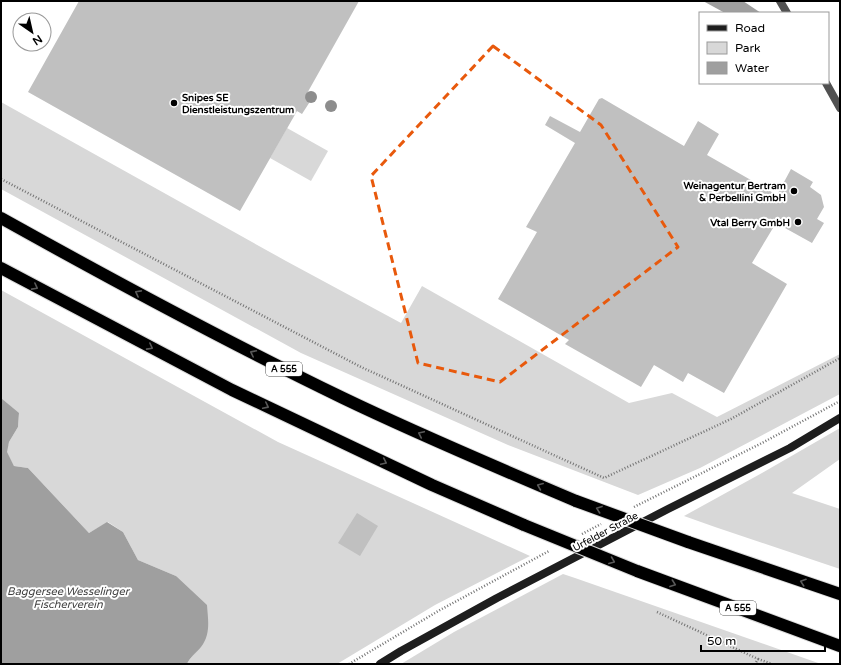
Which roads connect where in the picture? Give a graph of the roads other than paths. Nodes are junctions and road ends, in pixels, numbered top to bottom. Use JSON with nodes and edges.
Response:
{"nodes":[{"id":1,"x":780,"y":1,"type":"edge"},
{"id":2,"x":786,"y":12,"type":"edge"},
{"id":3,"x":827,"y":84,"type":"edge"},
{"id":4,"x":840,"y":108,"type":"edge"},
{"id":5,"x":1,"y":218,"type":"edge"},
{"id":6,"x":1,"y":268,"type":"edge"},
{"id":7,"x":840,"y":418,"type":"edge"},
{"id":8,"x":840,"y":594,"type":"edge"},
{"id":9,"x":840,"y":646,"type":"edge"},
{"id":10,"x":380,"y":664,"type":"edge"}],
"edges":[{"from":1,"to":2,"type":"street"},
{"from":3,"to":4,"type":"street"},
{"from":8,"to":5,"type":"highway","number":"A 555","one_way":true,"bridge":true},
{"from":6,"to":9,"type":"highway","number":"A 555","one_way":true,"bridge":true},
{"from":7,"to":10,"type":"main road","name":"Urfelder Straße"}]}
